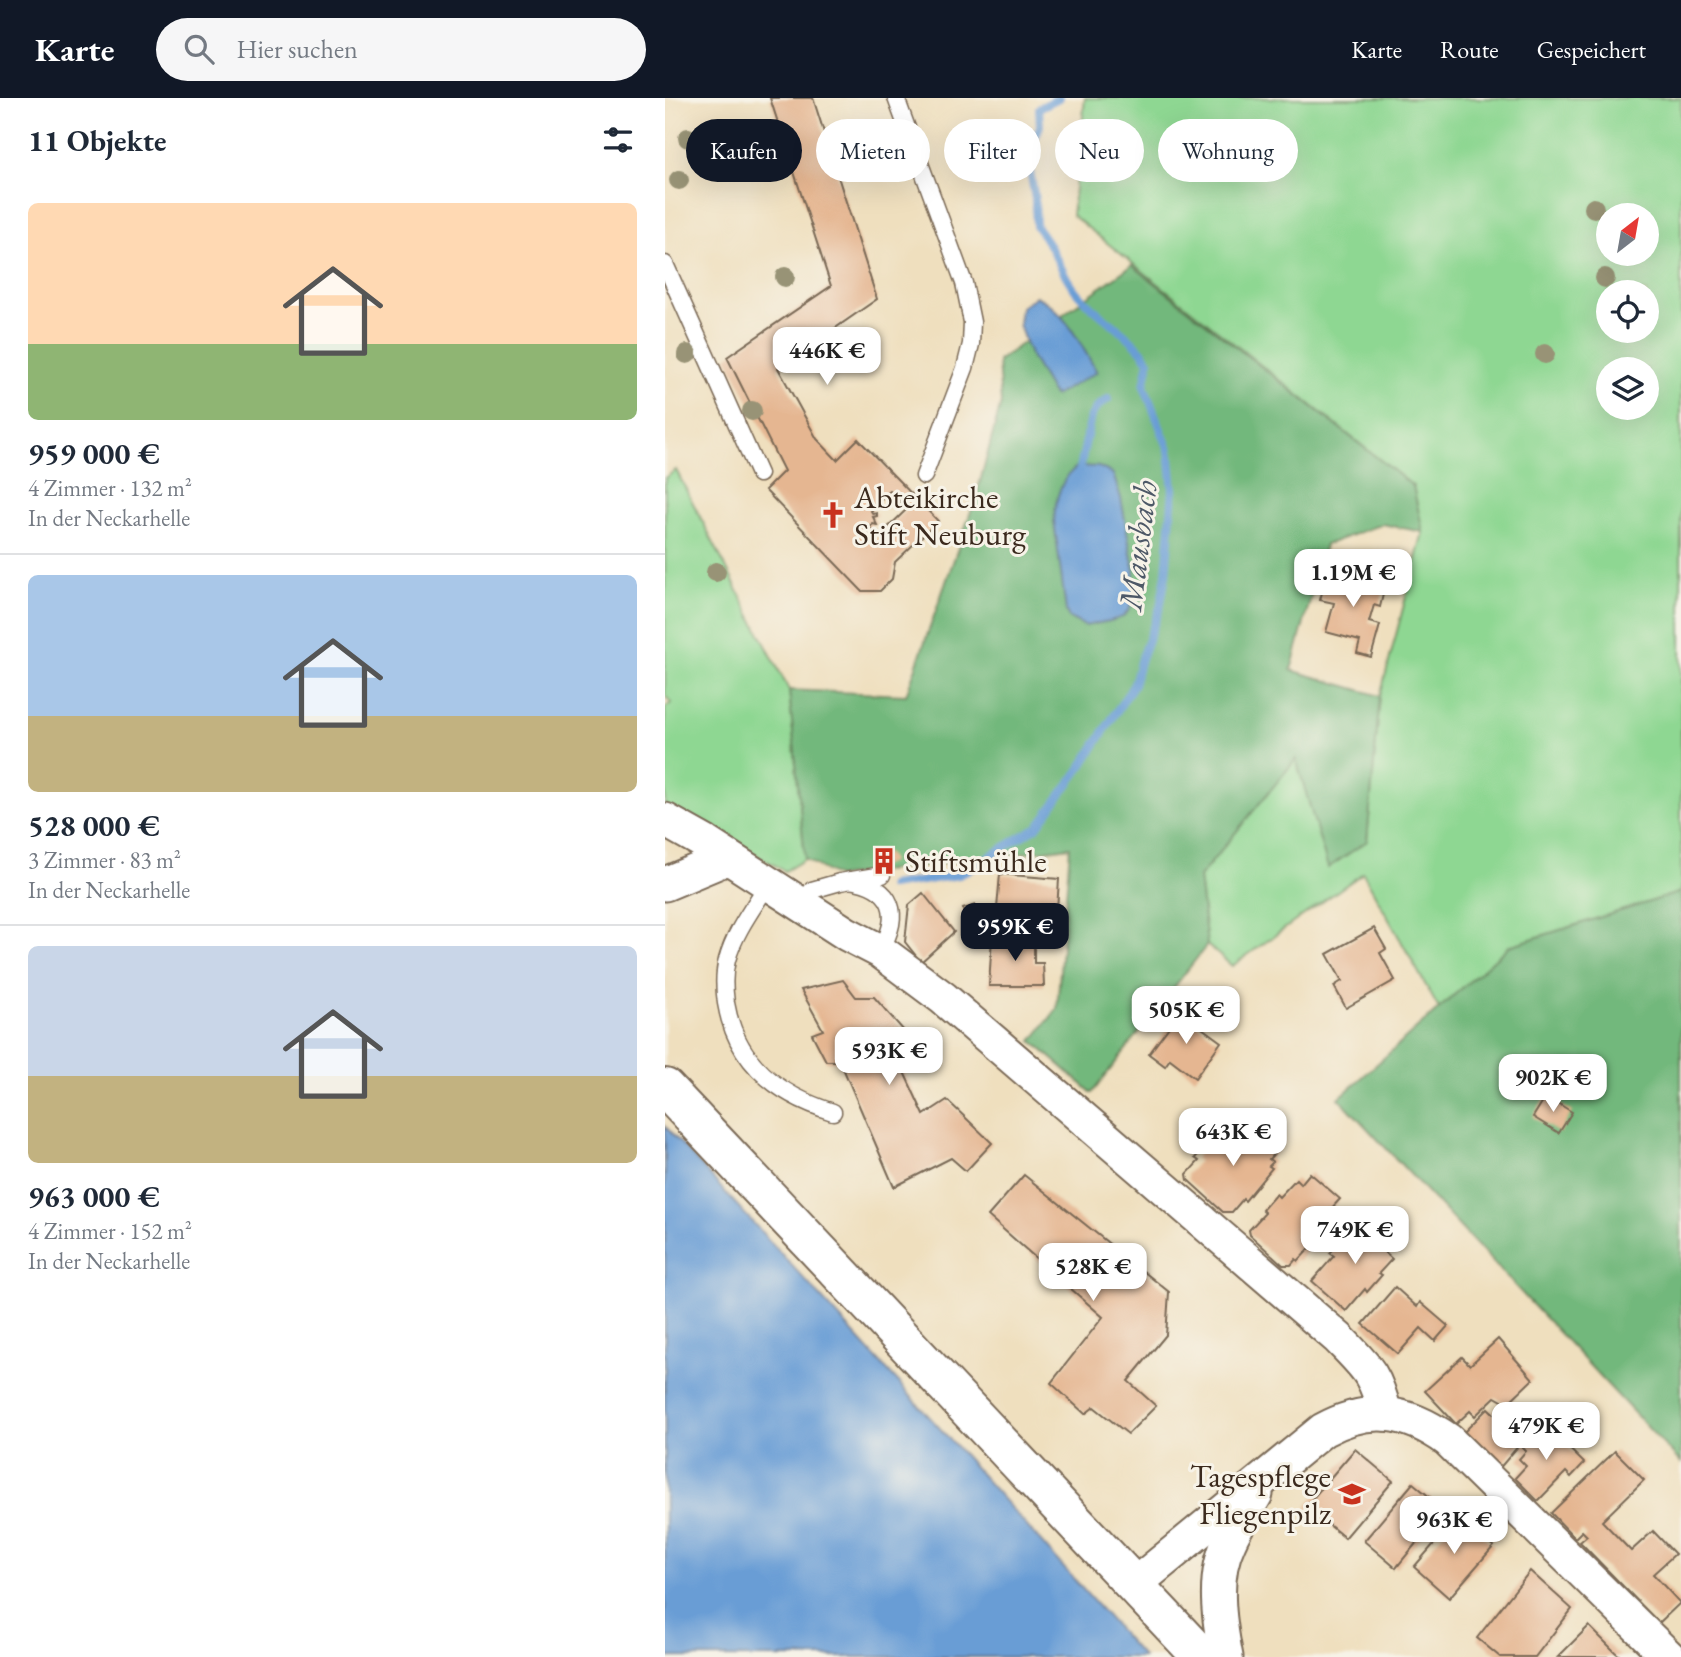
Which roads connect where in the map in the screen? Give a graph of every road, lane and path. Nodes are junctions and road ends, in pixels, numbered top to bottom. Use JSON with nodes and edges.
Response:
{"nodes":[{"id":1,"x":896,"y":98,"type":"edge"},
{"id":2,"x":665,"y":264,"type":"edge"},
{"id":3,"x":759,"y":474,"type":"dead end"},
{"id":4,"x":924,"y":477,"type":"dead end"},
{"id":5,"x":665,"y":820,"type":"edge"},
{"id":6,"x":727,"y":858,"type":"junction"},
{"id":7,"x":882,"y":876,"type":"dead end"},
{"id":8,"x":850,"y":880,"type":"junction"},
{"id":9,"x":665,"y":884,"type":"edge"},
{"id":10,"x":768,"y":884,"type":"junction"},
{"id":11,"x":801,"y":904,"type":"junction"},
{"id":12,"x":880,"y":951,"type":"junction"},
{"id":13,"x":665,"y":1088,"type":"edge"},
{"id":14,"x":833,"y":1112,"type":"dead end"},
{"id":15,"x":1385,"y":1414,"type":"junction"},
{"id":16,"x":1266,"y":1477,"type":"junction"},
{"id":17,"x":1135,"y":1585,"type":"junction"},
{"id":18,"x":1202,"y":1657,"type":"edge"},
{"id":19,"x":1226,"y":1657,"type":"edge"},
{"id":20,"x":1669,"y":1657,"type":"edge"}],
"edges":[{"from":1,"to":4,"type":"lane"},
{"from":2,"to":3,"type":"lane"},
{"from":5,"to":6,"type":"street"},
{"from":6,"to":9,"type":"street"},
{"from":6,"to":10,"type":"street"},
{"from":7,"to":8,"type":"lane"},
{"from":8,"to":11,"type":"lane"},
{"from":8,"to":12,"type":"lane"},
{"from":10,"to":11,"type":"street"},
{"from":10,"to":14,"type":"lane"},
{"from":11,"to":12,"type":"street"},
{"from":12,"to":15,"type":"street"},
{"from":13,"to":17,"type":"main road"},
{"from":15,"to":16,"type":"street"},
{"from":15,"to":20,"type":"street"},
{"from":16,"to":17,"type":"street"},
{"from":16,"to":19,"type":"street"},
{"from":17,"to":18,"type":"main road"}]}
